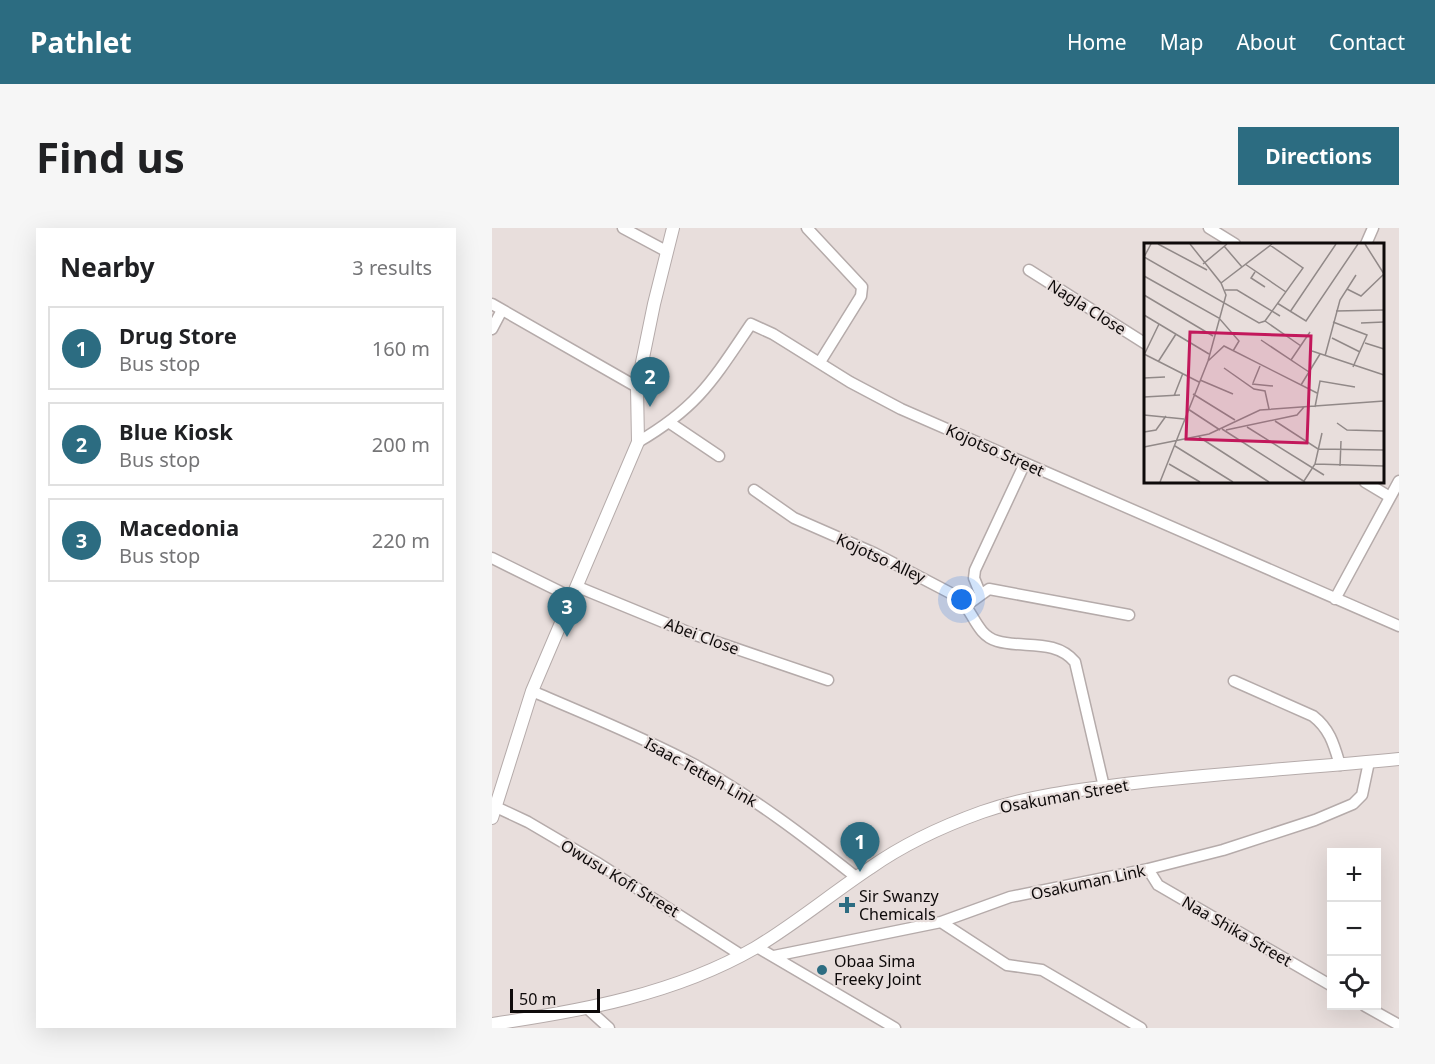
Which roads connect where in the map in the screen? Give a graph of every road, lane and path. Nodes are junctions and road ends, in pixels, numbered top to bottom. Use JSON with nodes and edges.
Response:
{"nodes":[{"id":1,"x":623,"y":228,"type":"edge"},
{"id":2,"x":673,"y":228,"type":"edge"},
{"id":3,"x":807,"y":228,"type":"edge"},
{"id":4,"x":1209,"y":228,"type":"edge"},
{"id":5,"x":1373,"y":228,"type":"edge"},
{"id":6,"x":1233,"y":243,"type":"edge"},
{"id":7,"x":1366,"y":243,"type":"edge"},
{"id":8,"x":666,"y":251,"type":"junction"},
{"id":9,"x":1029,"y":270,"type":"dead end"},
{"id":10,"x":492,"y":304,"type":"edge"},
{"id":11,"x":502,"y":310,"type":"junction"},
{"id":12,"x":492,"y":329,"type":"edge"},
{"id":13,"x":1144,"y":343,"type":"edge"},
{"id":14,"x":820,"y":362,"type":"junction"},
{"id":15,"x":638,"y":387,"type":"junction"},
{"id":16,"x":670,"y":423,"type":"junction"},
{"id":17,"x":638,"y":442,"type":"junction"},
{"id":18,"x":719,"y":456,"type":"dead end"},
{"id":19,"x":1025,"y":463,"type":"junction"},
{"id":20,"x":1399,"y":481,"type":"edge"},
{"id":21,"x":1367,"y":483,"type":"edge"},
{"id":22,"x":754,"y":490,"type":"dead end"},
{"id":23,"x":1390,"y":497,"type":"junction"},
{"id":24,"x":492,"y":558,"type":"edge"},
{"id":25,"x":576,"y":592,"type":"junction"},
{"id":26,"x":980,"y":592,"type":"junction"},
{"id":27,"x":1335,"y":599,"type":"junction"},
{"id":28,"x":967,"y":605,"type":"junction"},
{"id":29,"x":1129,"y":615,"type":"dead end"},
{"id":30,"x":1399,"y":626,"type":"edge"},
{"id":31,"x":828,"y":680,"type":"dead end"},
{"id":32,"x":1234,"y":681,"type":"dead end"},
{"id":33,"x":532,"y":691,"type":"junction"},
{"id":34,"x":1399,"y":759,"type":"edge"},
{"id":35,"x":1369,"y":762,"type":"junction"},
{"id":36,"x":1340,"y":765,"type":"junction"},
{"id":37,"x":1104,"y":787,"type":"junction"},
{"id":38,"x":494,"y":812,"type":"edge"},
{"id":39,"x":1148,"y":869,"type":"junction"},
{"id":40,"x":856,"y":877,"type":"junction"},
{"id":41,"x":941,"y":922,"type":"junction"},
{"id":42,"x":757,"y":947,"type":"junction"},
{"id":43,"x":741,"y":955,"type":"junction"},
{"id":44,"x":774,"y":956,"type":"junction"},
{"id":45,"x":1327,"y":983,"type":"edge"},
{"id":46,"x":588,"y":1009,"type":"junction"},
{"id":47,"x":1374,"y":1010,"type":"edge"},
{"id":48,"x":492,"y":1024,"type":"edge"},
{"id":49,"x":1399,"y":1025,"type":"edge"},
{"id":50,"x":609,"y":1028,"type":"edge"},
{"id":51,"x":895,"y":1028,"type":"edge"},
{"id":52,"x":1141,"y":1028,"type":"edge"}],
"edges":[{"from":1,"to":8,"type":"street"},
{"from":2,"to":8,"type":"street"},
{"from":3,"to":14,"type":"street"},
{"from":4,"to":6,"type":"street"},
{"from":5,"to":7,"type":"street"},
{"from":8,"to":15,"type":"street"},
{"from":9,"to":13,"type":"street","name":"Nagla Close"},
{"from":10,"to":11,"type":"street"},
{"from":11,"to":12,"type":"street"},
{"from":11,"to":15,"type":"street"},
{"from":14,"to":16,"type":"street","name":"Kojotso Street"},
{"from":14,"to":19,"type":"street","name":"Kojotso Street"},
{"from":15,"to":17,"type":"street"},
{"from":16,"to":17,"type":"street","name":"Kojotso Street"},
{"from":16,"to":18,"type":"street"},
{"from":17,"to":25,"type":"street"},
{"from":19,"to":26,"type":"street"},
{"from":19,"to":27,"type":"street","name":"Kojotso Street"},
{"from":20,"to":23,"type":"street"},
{"from":21,"to":23,"type":"street"},
{"from":22,"to":28,"type":"street","name":"Kojotso Alley"},
{"from":23,"to":27,"type":"street"},
{"from":24,"to":25,"type":"street","name":"Abei Close"},
{"from":25,"to":31,"type":"street","name":"Abei Close"},
{"from":25,"to":33,"type":"street"},
{"from":26,"to":28,"type":"street"},
{"from":26,"to":29,"type":"street"},
{"from":27,"to":30,"type":"street","name":"Kojotso Street"},
{"from":28,"to":37,"type":"street","name":"Kojotso Alley"},
{"from":32,"to":36,"type":"street"},
{"from":33,"to":38,"type":"street"},
{"from":33,"to":40,"type":"street","name":"Isaac Tetteh Link"},
{"from":34,"to":35,"type":"street","name":"Osakuman Street"},
{"from":35,"to":36,"type":"street","name":"Osakuman Street"},
{"from":35,"to":39,"type":"street","name":"Osakuman Link"},
{"from":36,"to":37,"type":"street","name":"Osakuman Street"},
{"from":37,"to":40,"type":"street","name":"Osakuman Street"},
{"from":38,"to":43,"type":"street","name":"Owusu Kofi Street"},
{"from":39,"to":41,"type":"street","name":"Osakuman Link"},
{"from":39,"to":45,"type":"street","name":"Naa Shika Street"},
{"from":40,"to":42,"type":"street","name":"Osakuman Street"},
{"from":41,"to":44,"type":"street","name":"Osakuman Link"},
{"from":41,"to":52,"type":"street"},
{"from":42,"to":43,"type":"street","name":"Osakuman Street"},
{"from":42,"to":44,"type":"street"},
{"from":43,"to":46,"type":"street","name":"Osakuman Street"},
{"from":44,"to":51,"type":"street"},
{"from":46,"to":48,"type":"street","name":"Osakuman Street"},
{"from":46,"to":50,"type":"street"},
{"from":47,"to":49,"type":"street"}]}
